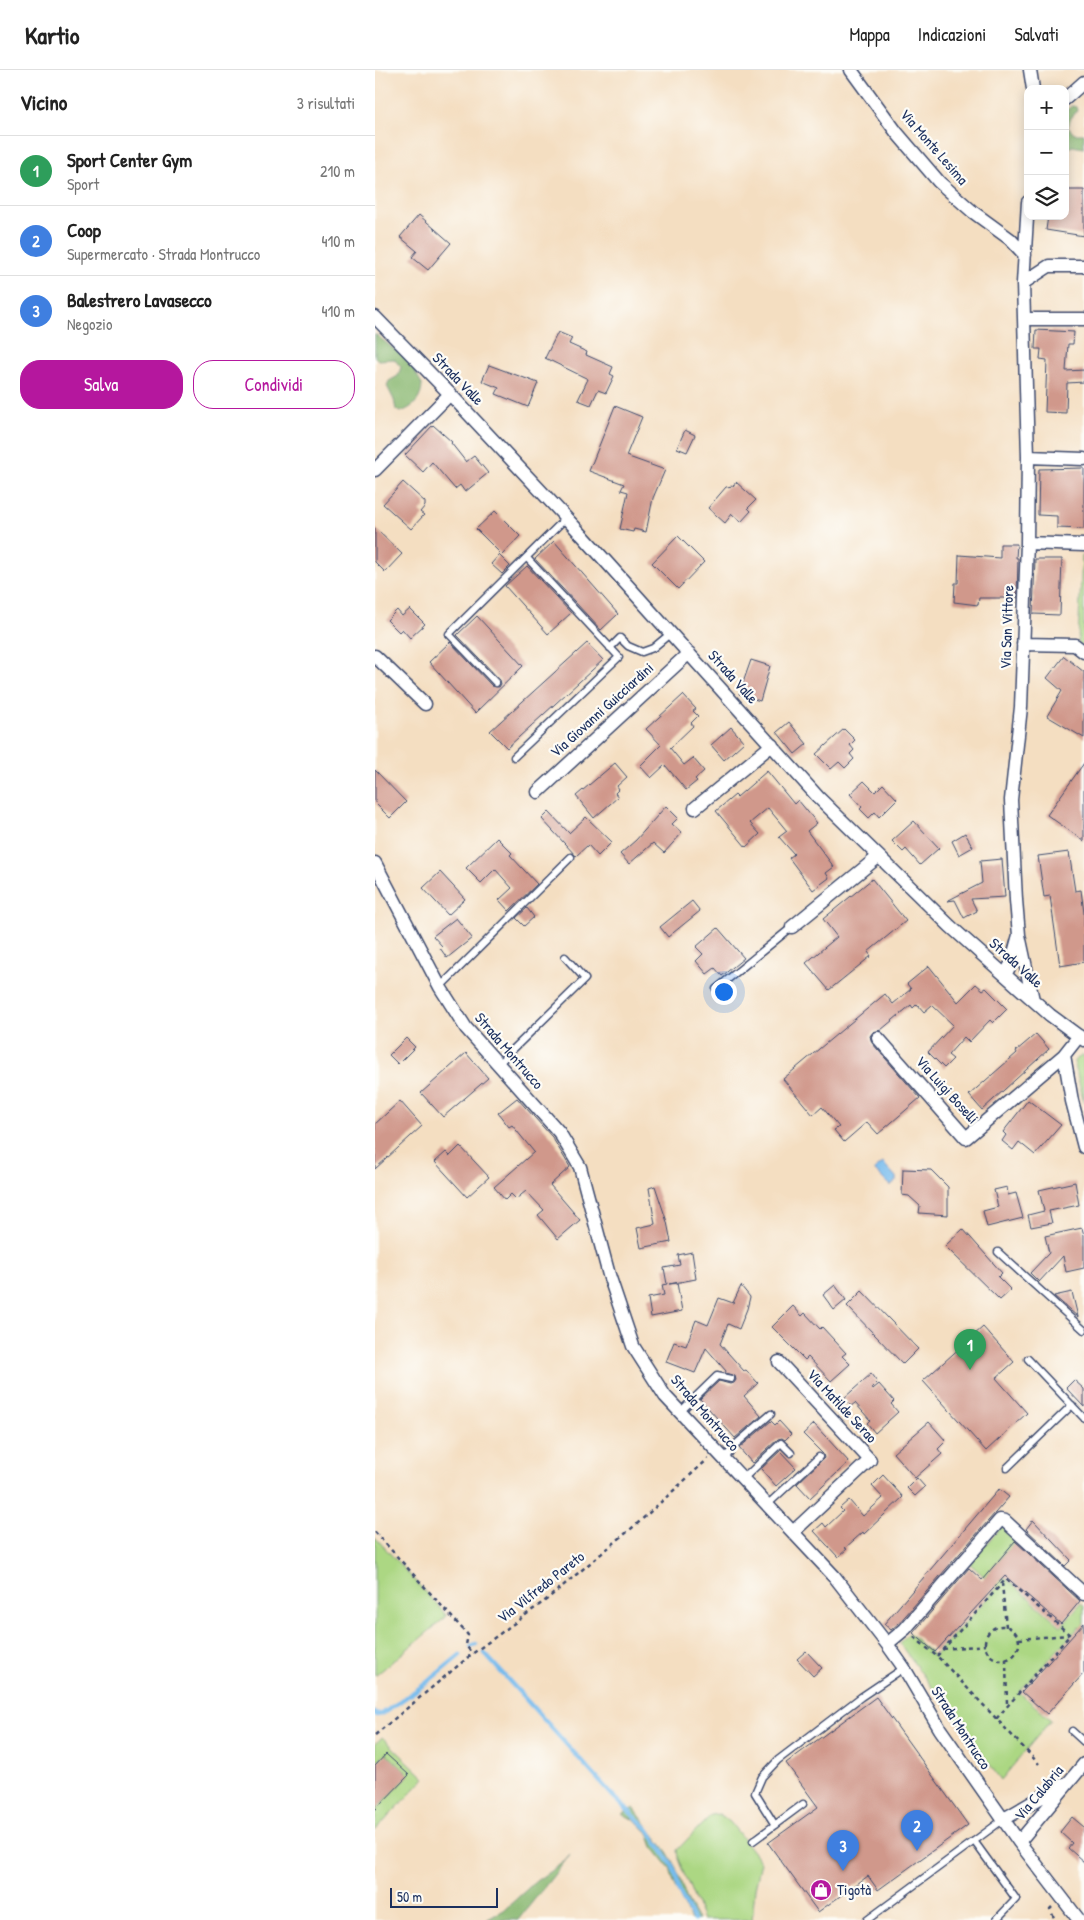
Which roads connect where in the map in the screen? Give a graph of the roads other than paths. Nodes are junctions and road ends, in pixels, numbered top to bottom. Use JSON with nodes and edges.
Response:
{"nodes":[{"id":1,"x":851,"y":70,"type":"edge"},
{"id":2,"x":1031,"y":70,"type":"edge"},
{"id":3,"x":1084,"y":82,"type":"edge"},
{"id":4,"x":1033,"y":85,"type":"edge"},
{"id":5,"x":1069,"y":95,"type":"edge"},
{"id":6,"x":1027,"y":220,"type":"edge"},
{"id":7,"x":1025,"y":255,"type":"junction"},
{"id":8,"x":1084,"y":266,"type":"edge"},
{"id":9,"x":1023,"y":282,"type":"junction"},
{"id":10,"x":375,"y":317,"type":"edge"},
{"id":11,"x":1024,"y":319,"type":"junction"},
{"id":12,"x":1084,"y":320,"type":"edge"},
{"id":13,"x":450,"y":394,"type":"junction"},
{"id":14,"x":1028,"y":457,"type":"junction"},
{"id":15,"x":1084,"y":460,"type":"edge"},
{"id":16,"x":375,"y":470,"type":"edge"},
{"id":17,"x":566,"y":518,"type":"junction"},
{"id":18,"x":1027,"y":543,"type":"junction"},
{"id":19,"x":1084,"y":545,"type":"edge"},
{"id":20,"x":527,"y":558,"type":"junction"},
{"id":21,"x":671,"y":633,"type":"junction"},
{"id":22,"x":1023,"y":644,"type":"junction"},
{"id":23,"x":610,"y":648,"type":"junction"},
{"id":24,"x":1084,"y":652,"type":"edge"},
{"id":25,"x":689,"y":653,"type":"junction"},
{"id":26,"x":375,"y":656,"type":"edge"},
{"id":27,"x":495,"y":683,"type":"dead end"},
{"id":28,"x":425,"y":704,"type":"dead end"},
{"id":29,"x":772,"y":745,"type":"junction"},
{"id":30,"x":514,"y":757,"type":"dead end"},
{"id":31,"x":538,"y":792,"type":"dead end"},
{"id":32,"x":695,"y":808,"type":"dead end"},
{"id":33,"x":571,"y":857,"type":"dead end"},
{"id":34,"x":878,"y":857,"type":"junction"},
{"id":35,"x":377,"y":868,"type":"edge"},
{"id":36,"x":375,"y":890,"type":"edge"},
{"id":37,"x":393,"y":897,"type":"junction"},
{"id":38,"x":792,"y":926,"type":"joint"},
{"id":39,"x":1019,"y":935,"type":"junction"},
{"id":40,"x":565,"y":957,"type":"dead end"},
{"id":41,"x":1005,"y":975,"type":"junction"},
{"id":42,"x":440,"y":987,"type":"junction"},
{"id":43,"x":716,"y":989,"type":"dead end"},
{"id":44,"x":1033,"y":1000,"type":"junction"},
{"id":45,"x":878,"y":1038,"type":"dead end"},
{"id":46,"x":1081,"y":1038,"type":"edge"},
{"id":47,"x":1064,"y":1055,"type":"junction"},
{"id":48,"x":497,"y":1065,"type":"junction"},
{"id":49,"x":1084,"y":1147,"type":"edge"},
{"id":50,"x":998,"y":1252,"type":"dead end"},
{"id":51,"x":1084,"y":1330,"type":"edge"},
{"id":52,"x":1028,"y":1359,"type":"dead end"},
{"id":53,"x":779,"y":1362,"type":"dead end"},
{"id":54,"x":731,"y":1378,"type":"dead end"},
{"id":55,"x":1072,"y":1405,"type":"junction"},
{"id":56,"x":680,"y":1412,"type":"junction"},
{"id":57,"x":771,"y":1414,"type":"dead end"},
{"id":58,"x":1084,"y":1418,"type":"edge"},
{"id":59,"x":791,"y":1453,"type":"dead end"},
{"id":60,"x":720,"y":1455,"type":"junction"},
{"id":61,"x":819,"y":1457,"type":"dead end"},
{"id":62,"x":1007,"y":1468,"type":"dead end"},
{"id":63,"x":743,"y":1479,"type":"junction"},
{"id":64,"x":767,"y":1505,"type":"junction"},
{"id":65,"x":793,"y":1532,"type":"junction"},
{"id":66,"x":1084,"y":1594,"type":"edge"},
{"id":67,"x":887,"y":1644,"type":"junction"},
{"id":68,"x":904,"y":1668,"type":"junction"},
{"id":69,"x":1072,"y":1731,"type":"dead end"},
{"id":70,"x":1084,"y":1742,"type":"edge"},
{"id":71,"x":1084,"y":1764,"type":"edge"},
{"id":72,"x":1068,"y":1782,"type":"junction"},
{"id":73,"x":803,"y":1804,"type":"dead end"},
{"id":74,"x":1004,"y":1819,"type":"junction"},
{"id":75,"x":775,"y":1825,"type":"junction"},
{"id":76,"x":974,"y":1840,"type":"junction"},
{"id":77,"x":753,"y":1841,"type":"dead end"},
{"id":78,"x":1019,"y":1842,"type":"junction"},
{"id":79,"x":1070,"y":1914,"type":"edge"},
{"id":80,"x":867,"y":1920,"type":"edge"},
{"id":81,"x":996,"y":1920,"type":"edge"},
{"id":82,"x":1079,"y":1920,"type":"edge"}],
"edges":[{"from":1,"to":7,"type":"street","name":"Via Monte Lesima"},
{"from":2,"to":4,"type":"street"},
{"from":3,"to":5,"type":"street"},
{"from":6,"to":7,"type":"street","name":"Via San Vittore"},
{"from":7,"to":9,"type":"street","name":"Via San Vittore"},
{"from":8,"to":9,"type":"street"},
{"from":9,"to":11,"type":"street","name":"Via San Vittore"},
{"from":10,"to":13,"type":"street","name":"Strada Valle"},
{"from":11,"to":12,"type":"street"},
{"from":11,"to":14,"type":"street","name":"Via San Vittore"},
{"from":13,"to":16,"type":"street"},
{"from":13,"to":17,"type":"street","name":"Strada Valle"},
{"from":14,"to":15,"type":"street"},
{"from":14,"to":18,"type":"street","name":"Via San Vittore"},
{"from":17,"to":20,"type":"lane"},
{"from":17,"to":21,"type":"street","name":"Strada Valle"},
{"from":18,"to":19,"type":"street"},
{"from":18,"to":22,"type":"street","name":"Via San Vittore"},
{"from":20,"to":23,"type":"lane"},
{"from":20,"to":27,"type":"lane"},
{"from":21,"to":23,"type":"lane"},
{"from":21,"to":25,"type":"street","name":"Strada Valle"},
{"from":22,"to":24,"type":"street"},
{"from":22,"to":39,"type":"street","name":"Via San Vittore"},
{"from":23,"to":30,"type":"lane"},
{"from":25,"to":29,"type":"street","name":"Strada Valle"},
{"from":25,"to":31,"type":"street","name":"Via Giovanni Guicciardini"},
{"from":26,"to":28,"type":"street"},
{"from":29,"to":32,"type":"street"},
{"from":29,"to":34,"type":"street","name":"Strada Valle"},
{"from":33,"to":42,"type":"lane"},
{"from":34,"to":38,"type":"street"},
{"from":34,"to":41,"type":"street","name":"Strada Valle"},
{"from":35,"to":36,"type":"street","name":"Strada Montrucco"},
{"from":35,"to":37,"type":"street","name":"Strada Montrucco"},
{"from":36,"to":37,"type":"street","name":"Strada Montrucco"},
{"from":37,"to":42,"type":"street","name":"Strada Montrucco"},
{"from":38,"to":43,"type":"lane"},
{"from":39,"to":41,"type":"street","name":"Via San Vittore"},
{"from":39,"to":44,"type":"street","name":"Via San Vittore"},
{"from":40,"to":48,"type":"lane"},
{"from":41,"to":44,"type":"street","name":"Strada Valle"},
{"from":42,"to":48,"type":"street","name":"Strada Montrucco"},
{"from":44,"to":46,"type":"street","name":"Strada Valle"},
{"from":45,"to":47,"type":"street","name":"Via Luigi Boselli"},
{"from":46,"to":47,"type":"street"},
{"from":47,"to":49,"type":"street"},
{"from":48,"to":56,"type":"street","name":"Strada Montrucco"},
{"from":50,"to":51,"type":"lane"},
{"from":52,"to":55,"type":"lane"},
{"from":53,"to":65,"type":"street","name":"Via Matilde Serao"},
{"from":54,"to":56,"type":"lane"},
{"from":55,"to":58,"type":"lane"},
{"from":55,"to":62,"type":"lane"},
{"from":56,"to":60,"type":"street","name":"Strada Montrucco"},
{"from":57,"to":60,"type":"lane"},
{"from":59,"to":63,"type":"lane"},
{"from":60,"to":63,"type":"street","name":"Strada Montrucco"},
{"from":61,"to":64,"type":"lane"},
{"from":63,"to":64,"type":"street","name":"Strada Montrucco"},
{"from":64,"to":65,"type":"street","name":"Strada Montrucco"},
{"from":65,"to":67,"type":"street","name":"Strada Montrucco"},
{"from":66,"to":67,"type":"street"},
{"from":67,"to":68,"type":"street","name":"Strada Montrucco"},
{"from":68,"to":74,"type":"street","name":"Strada Montrucco"},
{"from":68,"to":75,"type":"lane"},
{"from":69,"to":70,"type":"lane"},
{"from":71,"to":72,"type":"street","name":"Via Calabria"},
{"from":72,"to":74,"type":"street"},
{"from":72,"to":78,"type":"street","name":"Via Calabria"},
{"from":73,"to":75,"type":"lane"},
{"from":74,"to":76,"type":"lane"},
{"from":74,"to":78,"type":"street","name":"Strada Montrucco"},
{"from":75,"to":77,"type":"lane"},
{"from":76,"to":80,"type":"lane"},
{"from":76,"to":81,"type":"lane"},
{"from":78,"to":79,"type":"street","name":"Strada Montrucco"},
{"from":79,"to":82,"type":"street","name":"Strada Montrucco"}]}
